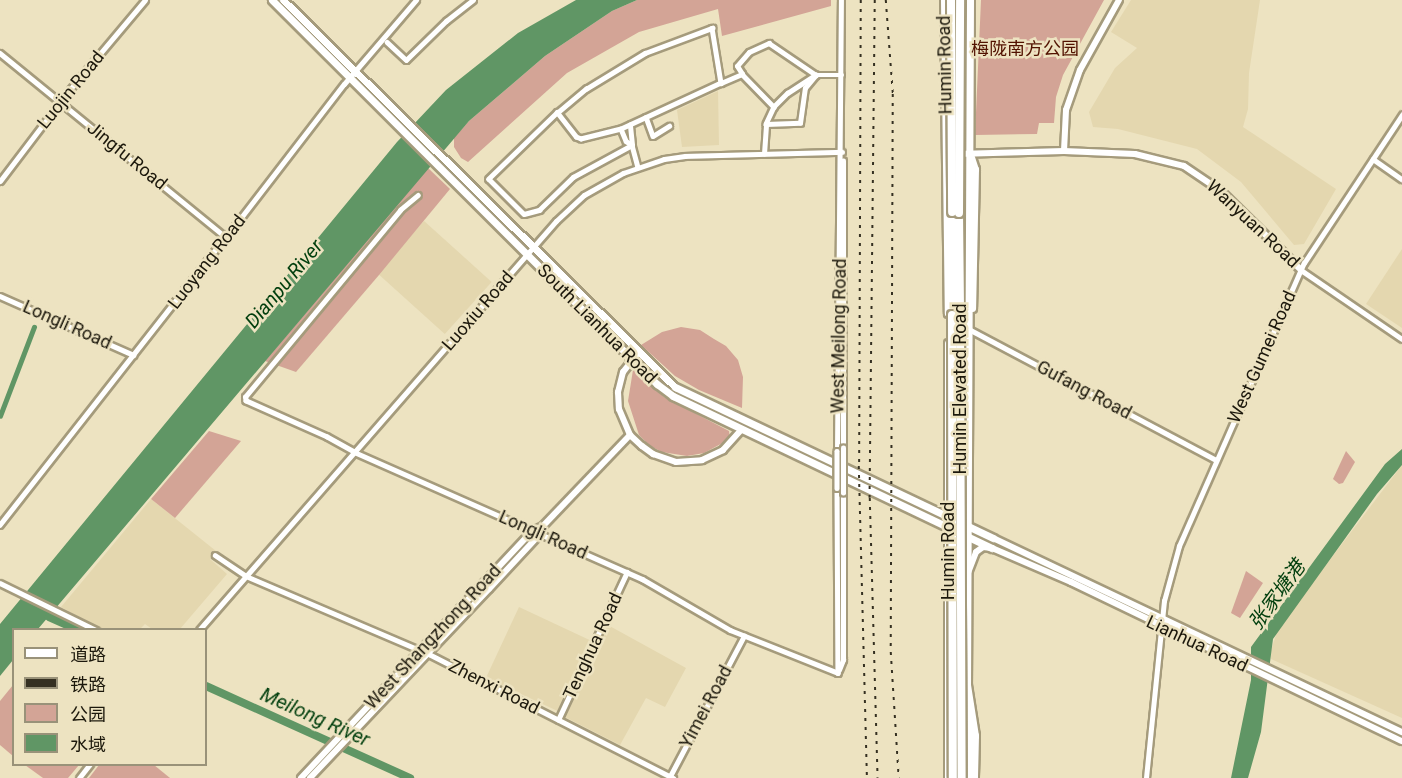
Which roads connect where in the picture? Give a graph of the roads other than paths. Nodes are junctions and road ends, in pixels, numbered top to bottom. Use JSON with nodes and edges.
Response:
{"nodes":[{"id":1,"x":145,"y":0,"type":"edge"},
{"id":2,"x":272,"y":0,"type":"edge"},
{"id":3,"x":295,"y":0,"type":"edge"},
{"id":4,"x":416,"y":0,"type":"edge"},
{"id":5,"x":473,"y":0,"type":"edge"},
{"id":6,"x":841,"y":0,"type":"edge"},
{"id":7,"x":944,"y":0,"type":"edge"},
{"id":8,"x":951,"y":0,"type":"edge"},
{"id":9,"x":960,"y":0,"type":"edge"},
{"id":10,"x":970,"y":0,"type":"edge"},
{"id":11,"x":1119,"y":0,"type":"edge"},
{"id":12,"x":286,"y":3,"type":"edge"},
{"id":13,"x":387,"y":42,"type":"dead end"},
{"id":14,"x":0,"y":53,"type":"edge"},
{"id":15,"x":742,"y":74,"type":"junction"},
{"id":16,"x":351,"y":75,"type":"junction"},
{"id":17,"x":816,"y":75,"type":"junction"},
{"id":18,"x":842,"y":75,"type":"junction"},
{"id":19,"x":721,"y":83,"type":"junction"},
{"id":20,"x":60,"y":102,"type":"junction"},
{"id":21,"x":774,"y":107,"type":"junction"},
{"id":22,"x":557,"y":113,"type":"junction"},
{"id":23,"x":1402,"y":115,"type":"edge"},
{"id":24,"x":646,"y":117,"type":"junction"},
{"id":25,"x":766,"y":124,"type":"junction"},
{"id":26,"x":630,"y":125,"type":"junction"},
{"id":27,"x":669,"y":126,"type":"dead end"},
{"id":28,"x":621,"y":129,"type":"junction"},
{"id":29,"x":632,"y":145,"type":"junction"},
{"id":30,"x":1064,"y":151,"type":"junction"},
{"id":31,"x":842,"y":152,"type":"junction"},
{"id":32,"x":969,"y":152,"type":"junction"},
{"id":33,"x":764,"y":154,"type":"junction"},
{"id":34,"x":945,"y":156,"type":"junction"},
{"id":35,"x":1373,"y":159,"type":"junction"},
{"id":36,"x":638,"y":167,"type":"junction"},
{"id":37,"x":1402,"y":179,"type":"edge"},
{"id":38,"x":0,"y":181,"type":"edge"},
{"id":39,"x":418,"y":195,"type":"dead end"},
{"id":40,"x":226,"y":237,"type":"junction"},
{"id":41,"x":533,"y":248,"type":"junction"},
{"id":42,"x":527,"y":255,"type":"junction"},
{"id":43,"x":1301,"y":270,"type":"junction"},
{"id":44,"x":0,"y":296,"type":"edge"},
{"id":45,"x":949,"y":327,"type":"junction"},
{"id":46,"x":967,"y":328,"type":"junction"},
{"id":47,"x":1402,"y":339,"type":"edge"},
{"id":48,"x":134,"y":355,"type":"junction"},
{"id":49,"x":635,"y":356,"type":"junction"},
{"id":50,"x":742,"y":429,"type":"junction"},
{"id":51,"x":630,"y":435,"type":"junction"},
{"id":52,"x":354,"y":452,"type":"junction"},
{"id":53,"x":1216,"y":460,"type":"junction"},
{"id":54,"x":948,"y":517,"type":"junction"},
{"id":55,"x":0,"y":525,"type":"edge"},
{"id":56,"x":948,"y":526,"type":"junction"},
{"id":57,"x":968,"y":528,"type":"junction"},
{"id":58,"x":542,"y":530,"type":"junction"},
{"id":59,"x":532,"y":531,"type":"junction"},
{"id":60,"x":968,"y":537,"type":"junction"},
{"id":61,"x":993,"y":538,"type":"joint"},
{"id":62,"x":992,"y":548,"type":"junction"},
{"id":63,"x":215,"y":555,"type":"dead end"},
{"id":64,"x":627,"y":572,"type":"junction"},
{"id":65,"x":968,"y":574,"type":"junction"},
{"id":66,"x":246,"y":576,"type":"junction"},
{"id":67,"x":0,"y":583,"type":"edge"},
{"id":68,"x":1162,"y":618,"type":"junction"},
{"id":69,"x":1161,"y":627,"type":"junction"},
{"id":70,"x":92,"y":628,"type":"edge"},
{"id":71,"x":201,"y":628,"type":"edge"},
{"id":72,"x":744,"y":636,"type":"junction"},
{"id":73,"x":421,"y":650,"type":"junction"},
{"id":74,"x":429,"y":654,"type":"junction"},
{"id":75,"x":837,"y":673,"type":"junction"},
{"id":76,"x":967,"y":685,"type":"junction"},
{"id":77,"x":558,"y":720,"type":"junction"},
{"id":78,"x":1402,"y":732,"type":"edge"},
{"id":79,"x":343,"y":737,"type":"junction"},
{"id":80,"x":1402,"y":741,"type":"edge"},
{"id":81,"x":89,"y":766,"type":"edge"},
{"id":82,"x":670,"y":777,"type":"edge"},
{"id":83,"x":79,"y":778,"type":"edge"},
{"id":84,"x":301,"y":778,"type":"edge"},
{"id":85,"x":310,"y":778,"type":"edge"},
{"id":86,"x":948,"y":778,"type":"edge"},
{"id":87,"x":953,"y":778,"type":"edge"},
{"id":88,"x":962,"y":778,"type":"edge"},
{"id":89,"x":967,"y":778,"type":"edge"},
{"id":90,"x":974,"y":778,"type":"edge"},
{"id":91,"x":1146,"y":778,"type":"edge"}],
"edges":[{"from":1,"to":20,"type":"street","name":"Luojin Road"},
{"from":2,"to":16,"type":"main road","name":"South Lianhua Road"},
{"from":3,"to":12,"type":"street"},
{"from":4,"to":16,"type":"street","name":"Luoyang Road"},
{"from":5,"to":13,"type":"street"},
{"from":6,"to":18,"type":"street","name":"West Meilong Road"},
{"from":7,"to":34,"type":"main road","name":"Humin Road"},
{"from":8,"to":87,"type":"highway","name":"Humin Elevated Road","bridge":true},
{"from":9,"to":88,"type":"highway","name":"Humin Elevated Road","bridge":true},
{"from":10,"to":32,"type":"main road","name":"Humin Road"},
{"from":11,"to":30,"type":"main road"},
{"from":12,"to":16,"type":"main road","name":"South Lianhua Road"},
{"from":14,"to":20,"type":"street","name":"Jingfu Road"},
{"from":15,"to":17,"type":"street"},
{"from":15,"to":19,"type":"street"},
{"from":15,"to":21,"type":"street"},
{"from":16,"to":40,"type":"street","name":"Luoyang Road"},
{"from":16,"to":41,"type":"main road","name":"South Lianhua Road"},
{"from":16,"to":42,"type":"main road","name":"South Lianhua Road"},
{"from":17,"to":18,"type":"street"},
{"from":17,"to":21,"type":"street"},
{"from":17,"to":25,"type":"street"},
{"from":18,"to":31,"type":"street","name":"West Meilong Road"},
{"from":19,"to":22,"type":"street"},
{"from":19,"to":24,"type":"street"},
{"from":20,"to":38,"type":"street","name":"Luojin Road"},
{"from":20,"to":40,"type":"street","name":"Jingfu Road"},
{"from":21,"to":25,"type":"street"},
{"from":22,"to":28,"type":"street"},
{"from":22,"to":29,"type":"street"},
{"from":23,"to":35,"type":"street","name":"West Gumei Road"},
{"from":24,"to":26,"type":"street"},
{"from":24,"to":27,"type":"street"},
{"from":25,"to":33,"type":"street"},
{"from":26,"to":28,"type":"street"},
{"from":26,"to":29,"type":"street"},
{"from":28,"to":29,"type":"street"},
{"from":29,"to":36,"type":"street"},
{"from":30,"to":32,"type":"main road","name":"Wanyuan Road"},
{"from":30,"to":43,"type":"main road","name":"Wanyuan Road"},
{"from":31,"to":33,"type":"street","name":"Luoxiu Road"},
{"from":31,"to":75,"type":"street","name":"West Meilong Road","bridge":true},
{"from":31,"to":75,"type":"street","bridge":true},
{"from":32,"to":34,"type":"main road","name":"Wanyuan Road"},
{"from":32,"to":46,"type":"main road","name":"Humin Road"},
{"from":33,"to":36,"type":"street","name":"Luoxiu Road"},
{"from":34,"to":45,"type":"main road","name":"Humin Road"},
{"from":35,"to":37,"type":"street"},
{"from":35,"to":43,"type":"street","name":"West Gumei Road"},
{"from":36,"to":41,"type":"street","name":"Luoxiu Road"},
{"from":39,"to":52,"type":"street","name":"Longli Road"},
{"from":40,"to":48,"type":"street","name":"Luoyang Road"},
{"from":41,"to":42,"type":"street","name":"Luoxiu Road"},
{"from":41,"to":49,"type":"main road","name":"South Lianhua Road"},
{"from":42,"to":49,"type":"main road","name":"South Lianhua Road"},
{"from":42,"to":52,"type":"street","name":"Luoxiu Road"},
{"from":43,"to":47,"type":"street","name":"Wanyuan Road"},
{"from":43,"to":53,"type":"street","name":"West Gumei Road"},
{"from":44,"to":48,"type":"street","name":"Longli Road"},
{"from":45,"to":46,"type":"street","name":"Gufang Road"},
{"from":45,"to":54,"type":"main road","name":"Humin Road"},
{"from":46,"to":53,"type":"street","name":"Gufang Road"},
{"from":46,"to":57,"type":"main road","name":"Humin Road"},
{"from":48,"to":55,"type":"street","name":"Luoyang Road"},
{"from":49,"to":50,"type":"main road","name":"South Lianhua Road"},
{"from":49,"to":51,"type":"main road"},
{"from":49,"to":54,"type":"main road","name":"South Lianhua Road"},
{"from":50,"to":51,"type":"main road"},
{"from":50,"to":56,"type":"main road","name":"South Lianhua Road"},
{"from":51,"to":58,"type":"main road","name":"West Shangzhong Road"},
{"from":52,"to":59,"type":"street","name":"Longli Road"},
{"from":52,"to":66,"type":"street","name":"Luoxiu Road"},
{"from":53,"to":68,"type":"street","name":"West Gumei Road"},
{"from":54,"to":56,"type":"main road","name":"Humin Road"},
{"from":54,"to":57,"type":"main road","name":"South Lianhua Road"},
{"from":56,"to":60,"type":"main road","name":"South Lianhua Road"},
{"from":56,"to":86,"type":"main road","name":"Humin Road"},
{"from":57,"to":60,"type":"main road","name":"Humin Road"},
{"from":57,"to":61,"type":"main road","name":"South Lianhua Road"},
{"from":58,"to":59,"type":"main road","name":"West Shangzhong Road"},
{"from":58,"to":64,"type":"street","name":"Longli Road"},
{"from":58,"to":74,"type":"main road","name":"West Shangzhong Road"},
{"from":59,"to":73,"type":"main road","name":"West Shangzhong Road"},
{"from":60,"to":62,"type":"main road","name":"South Lianhua Road"},
{"from":60,"to":65,"type":"main road","name":"Humin Road"},
{"from":61,"to":68,"type":"main road","name":"Lianhua Road"},
{"from":62,"to":65,"type":"main road"},
{"from":62,"to":69,"type":"main road","name":"Lianhua Road"},
{"from":63,"to":66,"type":"street","name":"Zhenxi Road"},
{"from":64,"to":72,"type":"street","name":"Longli Road"},
{"from":64,"to":77,"type":"street","name":"Tenghua Road"},
{"from":65,"to":76,"type":"main road","name":"Humin Road"},
{"from":66,"to":71,"type":"street","name":"Luoxiu Road"},
{"from":66,"to":73,"type":"street","name":"Zhenxi Road"},
{"from":67,"to":70,"type":"street"},
{"from":68,"to":69,"type":"street","name":"West Gumei Road"},
{"from":68,"to":78,"type":"main road","name":"Lianhua Road"},
{"from":69,"to":80,"type":"main road","name":"Lianhua Road"},
{"from":69,"to":91,"type":"street","name":"West Gumei Road"},
{"from":72,"to":75,"type":"street","name":"Longli Road"},
{"from":72,"to":82,"type":"street","name":"Yimei Road"},
{"from":73,"to":74,"type":"street","name":"Zhenxi Road"},
{"from":73,"to":79,"type":"main road","name":"West Shangzhong Road"},
{"from":74,"to":77,"type":"street","name":"Zhenxi Road"},
{"from":74,"to":79,"type":"main road","name":"West Shangzhong Road"},
{"from":76,"to":89,"type":"main road","name":"Humin Road"},
{"from":76,"to":90,"type":"highway"},
{"from":77,"to":82,"type":"street","name":"Zhenxi Road"},
{"from":79,"to":84,"type":"main road","name":"West Shangzhong Road"},
{"from":79,"to":85,"type":"main road","name":"West Shangzhong Road"},
{"from":81,"to":83,"type":"street"}]}
